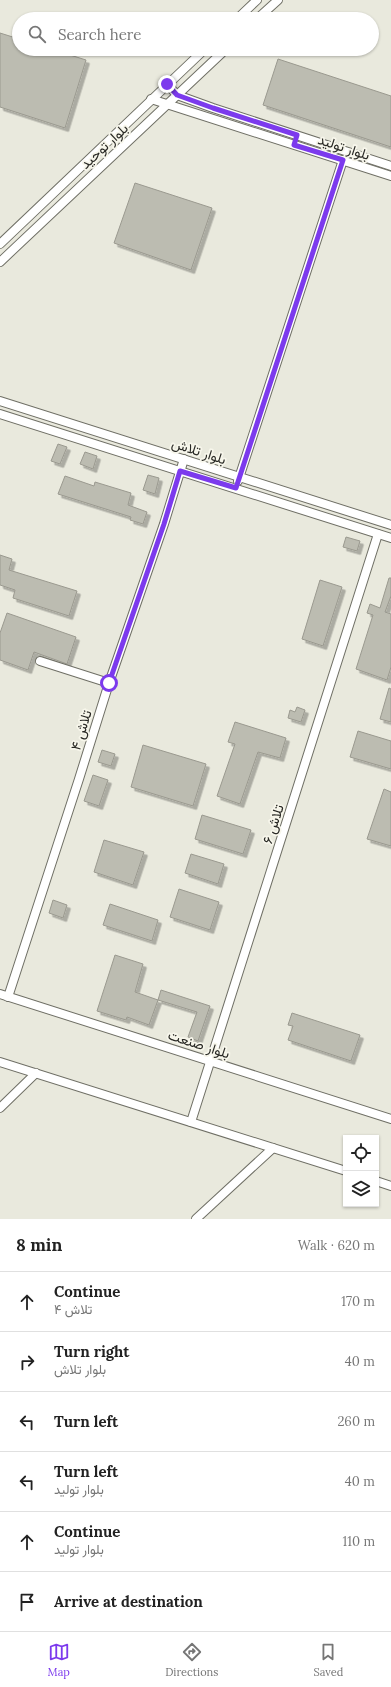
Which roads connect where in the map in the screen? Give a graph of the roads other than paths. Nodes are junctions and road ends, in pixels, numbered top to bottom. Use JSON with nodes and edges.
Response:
{"nodes":[{"id":1,"x":257,"y":0,"type":"edge"},
{"id":2,"x":278,"y":0,"type":"edge"},
{"id":3,"x":244,"y":12,"type":"edge"},
{"id":4,"x":265,"y":12,"type":"edge"},
{"id":5,"x":197,"y":56,"type":"edge"},
{"id":6,"x":219,"y":56,"type":"edge"},
{"id":7,"x":167,"y":84,"type":"junction"},
{"id":8,"x":177,"y":95,"type":"junction"},
{"id":9,"x":152,"y":99,"type":"junction"},
{"id":10,"x":167,"y":104,"type":"junction"},
{"id":11,"x":297,"y":135,"type":"junction"},
{"id":12,"x":294,"y":145,"type":"junction"},
{"id":13,"x":343,"y":160,"type":"junction"},
{"id":14,"x":381,"y":163,"type":"junction"},
{"id":15,"x":391,"y":166,"type":"edge"},
{"id":16,"x":378,"y":172,"type":"junction"},
{"id":17,"x":391,"y":176,"type":"edge"},
{"id":18,"x":0,"y":244,"type":"edge"},
{"id":19,"x":0,"y":262,"type":"edge"},
{"id":20,"x":0,"y":401,"type":"edge"},
{"id":21,"x":0,"y":414,"type":"edge"},
{"id":22,"x":184,"y":459,"type":"junction"},
{"id":23,"x":180,"y":471,"type":"junction"},
{"id":24,"x":239,"y":477,"type":"junction"},
{"id":25,"x":236,"y":488,"type":"junction"},
{"id":26,"x":391,"y":526,"type":"edge"},
{"id":27,"x":378,"y":534,"type":"junction"},
{"id":28,"x":391,"y":538,"type":"edge"},
{"id":29,"x":40,"y":661,"type":"dead end"},
{"id":30,"x":109,"y":683,"type":"junction"},
{"id":31,"x":0,"y":994,"type":"edge"},
{"id":32,"x":8,"y":997,"type":"junction"},
{"id":33,"x":211,"y":1061,"type":"junction"},
{"id":34,"x":0,"y":1062,"type":"edge"},
{"id":35,"x":36,"y":1073,"type":"junction"},
{"id":36,"x":0,"y":1108,"type":"edge"},
{"id":37,"x":391,"y":1119,"type":"edge"},
{"id":38,"x":191,"y":1122,"type":"junction"},
{"id":39,"x":273,"y":1148,"type":"junction"},
{"id":40,"x":343,"y":1170,"type":"edge"},
{"id":41,"x":379,"y":1182,"type":"edge"},
{"id":42,"x":391,"y":1186,"type":"edge"},
{"id":43,"x":196,"y":1219,"type":"edge"}],
"edges":[{"from":1,"to":3,"type":"street"},
{"from":2,"to":4,"type":"street"},
{"from":5,"to":7,"type":"street","name":"بلوار توحید"},
{"from":6,"to":8,"type":"street","name":"بلوار توحید"},
{"from":7,"to":8,"type":"street","name":"بلوار تولید"},
{"from":7,"to":9,"type":"street","name":"بلوار توحید"},
{"from":8,"to":10,"type":"street","name":"بلوار توحید"},
{"from":8,"to":11,"type":"street","name":"بلوار تولید"},
{"from":9,"to":10,"type":"street","name":"بلوار تولید"},
{"from":9,"to":18,"type":"street","name":"بلوار توحید"},
{"from":10,"to":12,"type":"street","name":"بلوار تولید"},
{"from":10,"to":19,"type":"street","name":"بلوار توحید"},
{"from":11,"to":12,"type":"street"},
{"from":11,"to":14,"type":"street","name":"بلوار تولید"},
{"from":12,"to":13,"type":"street","name":"بلوار تولید"},
{"from":13,"to":16,"type":"street","name":"بلوار تولید"},
{"from":13,"to":24,"type":"street"},
{"from":14,"to":15,"type":"street","name":"بلوار تولید"},
{"from":14,"to":16,"type":"street"},
{"from":16,"to":17,"type":"street","name":"بلوار تولید"},
{"from":20,"to":22,"type":"street","name":"بلوار تلاش"},
{"from":21,"to":23,"type":"street","name":"بلوار تلاش"},
{"from":22,"to":23,"type":"street","name":"تلاش ۴"},
{"from":22,"to":24,"type":"street","name":"بلوار تلاش"},
{"from":23,"to":25,"type":"street","name":"بلوار تلاش"},
{"from":23,"to":30,"type":"street","name":"تلاش ۴"},
{"from":24,"to":25,"type":"street"},
{"from":24,"to":26,"type":"street","name":"بلوار تلاش"},
{"from":25,"to":27,"type":"street","name":"بلوار تلاش"},
{"from":27,"to":28,"type":"street","name":"بلوار تلاش"},
{"from":27,"to":33,"type":"street","name":"تلاش ۶"},
{"from":29,"to":30,"type":"street"},
{"from":30,"to":32,"type":"street","name":"تلاش ۴"},
{"from":31,"to":32,"type":"street","name":"بلوار صنعت"},
{"from":32,"to":33,"type":"street","name":"بلوار صنعت"},
{"from":33,"to":37,"type":"street","name":"بلوار صنعت"},
{"from":33,"to":38,"type":"street","name":"تلاش ۶"},
{"from":34,"to":35,"type":"street"},
{"from":35,"to":36,"type":"street"},
{"from":35,"to":38,"type":"street"},
{"from":38,"to":39,"type":"street"},
{"from":39,"to":40,"type":"street"},
{"from":39,"to":43,"type":"street"},
{"from":41,"to":42,"type":"street"}]}
